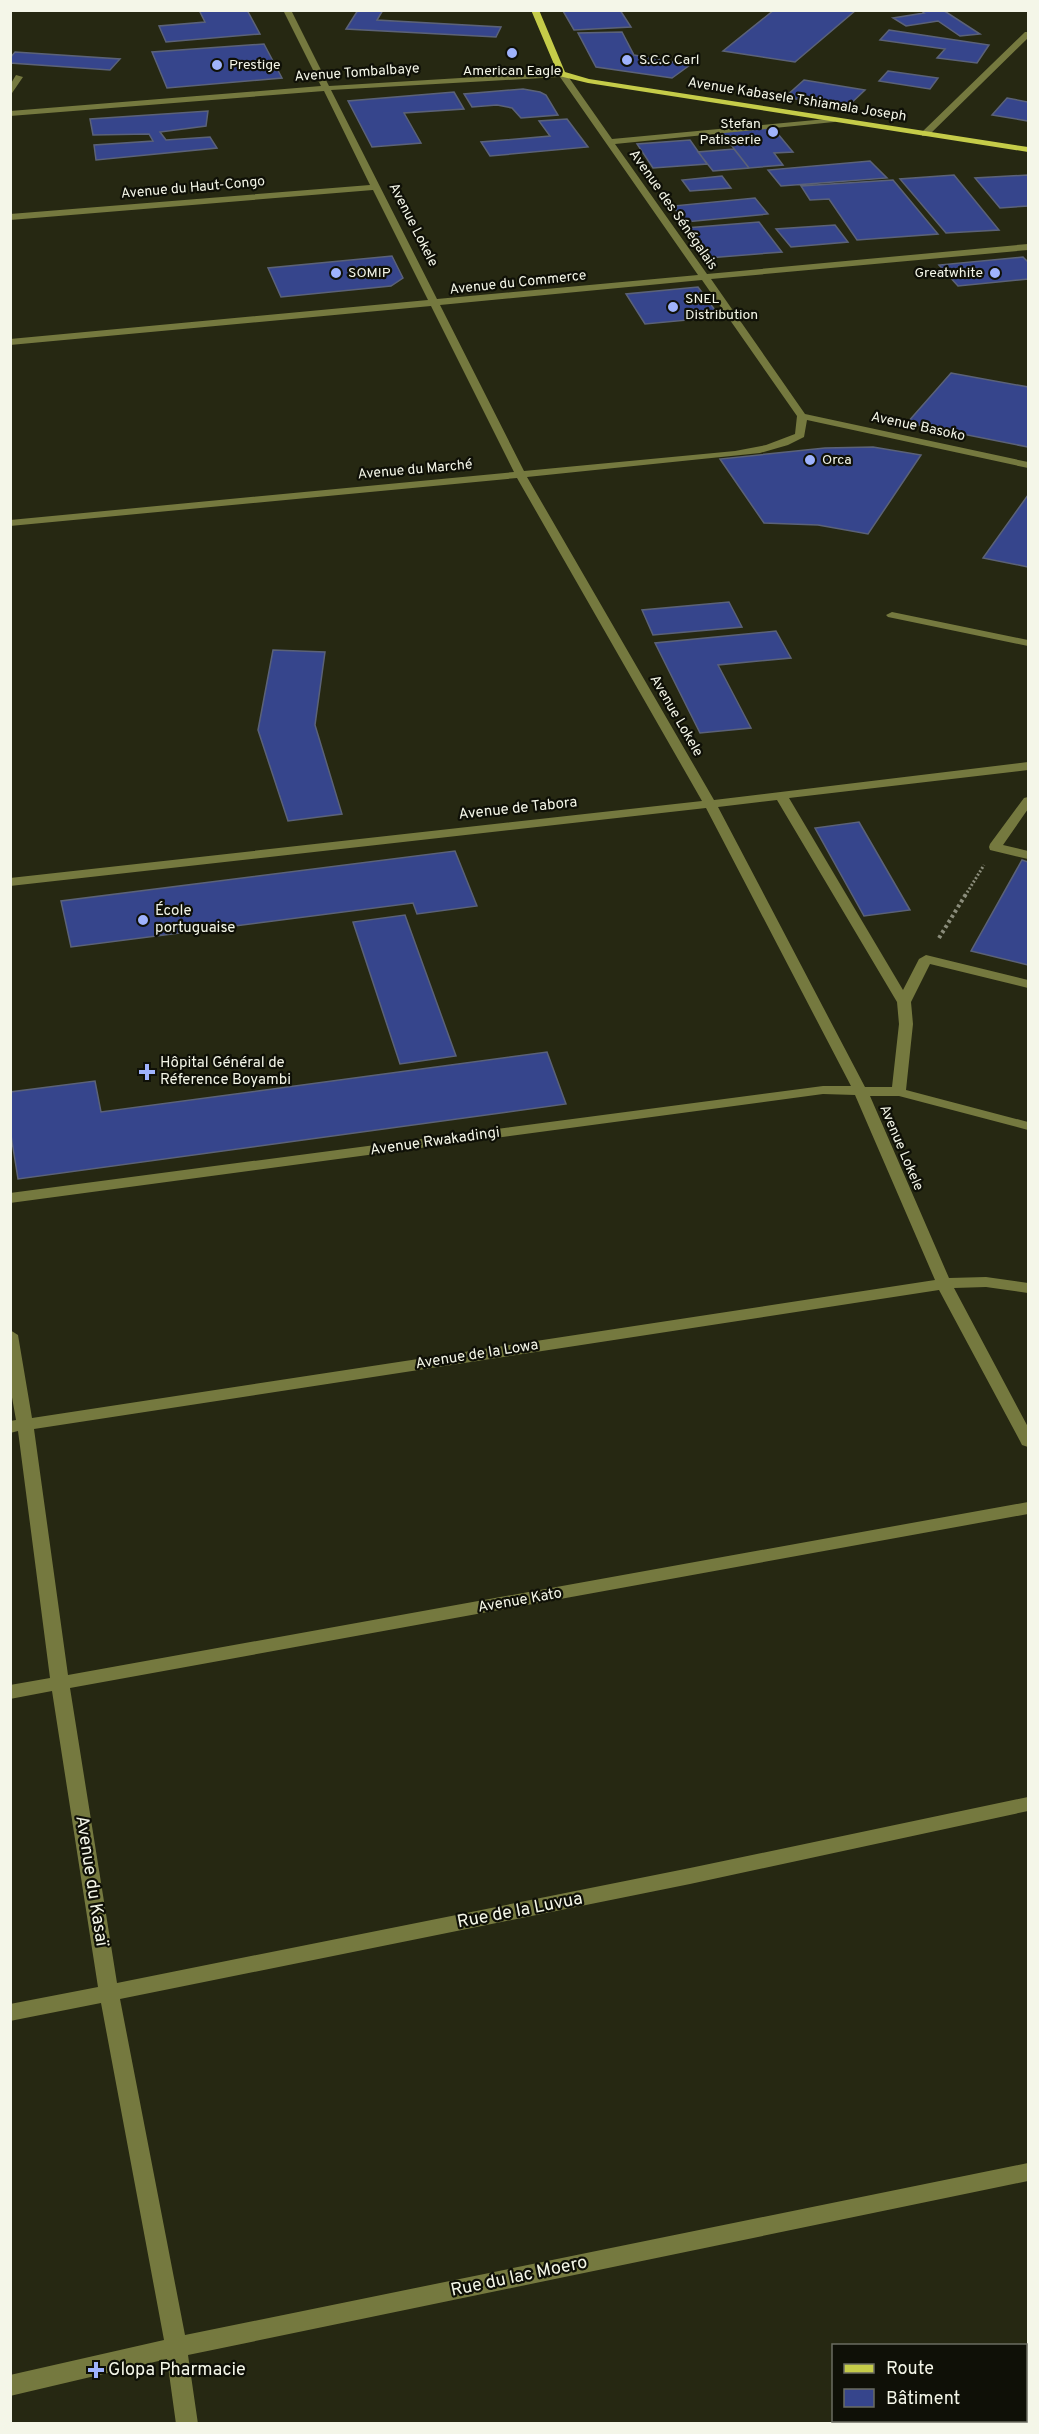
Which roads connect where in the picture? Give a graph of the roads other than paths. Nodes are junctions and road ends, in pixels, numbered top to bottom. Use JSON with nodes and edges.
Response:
{"nodes":[{"id":1,"x":287,"y":10,"type":"edge"},
{"id":2,"x":536,"y":10,"type":"edge"},
{"id":3,"x":1029,"y":34,"type":"edge"},
{"id":4,"x":562,"y":74,"type":"junction"},
{"id":5,"x":19,"y":77,"type":"dead end"},
{"id":6,"x":328,"y":88,"type":"junction"},
{"id":7,"x":10,"y":94,"type":"edge"},
{"id":8,"x":10,"y":114,"type":"edge"},
{"id":9,"x":834,"y":120,"type":"junction"},
{"id":10,"x":925,"y":134,"type":"junction"},
{"id":11,"x":609,"y":142,"type":"junction"},
{"id":12,"x":1029,"y":150,"type":"edge"},
{"id":13,"x":377,"y":186,"type":"junction"},
{"id":14,"x":10,"y":217,"type":"edge"},
{"id":15,"x":1029,"y":247,"type":"edge"},
{"id":16,"x":703,"y":278,"type":"junction"},
{"id":17,"x":436,"y":304,"type":"junction"},
{"id":18,"x":10,"y":342,"type":"edge"},
{"id":19,"x":802,"y":416,"type":"junction"},
{"id":20,"x":1029,"y":465,"type":"edge"},
{"id":21,"x":521,"y":476,"type":"junction"},
{"id":22,"x":10,"y":523,"type":"edge"},
{"id":23,"x":891,"y":615,"type":"dead end"},
{"id":24,"x":1029,"y":643,"type":"edge"},
{"id":25,"x":1029,"y":766,"type":"edge"},
{"id":26,"x":781,"y":796,"type":"junction"},
{"id":27,"x":1029,"y":801,"type":"edge"},
{"id":28,"x":710,"y":804,"type":"junction"},
{"id":29,"x":1029,"y":855,"type":"edge"},
{"id":30,"x":10,"y":882,"type":"edge"},
{"id":31,"x":1029,"y":984,"type":"edge"},
{"id":32,"x":904,"y":1002,"type":"junction"},
{"id":33,"x":860,"y":1090,"type":"junction"},
{"id":34,"x":899,"y":1092,"type":"junction"},
{"id":35,"x":1029,"y":1126,"type":"edge"},
{"id":36,"x":10,"y":1198,"type":"edge"},
{"id":37,"x":944,"y":1284,"type":"junction"},
{"id":38,"x":1029,"y":1288,"type":"edge"},
{"id":39,"x":10,"y":1335,"type":"edge"},
{"id":40,"x":18,"y":1426,"type":"edge"},
{"id":41,"x":1029,"y":1441,"type":"edge"},
{"id":42,"x":1029,"y":1508,"type":"edge"},
{"id":43,"x":60,"y":1684,"type":"junction"},
{"id":44,"x":10,"y":1692,"type":"edge"},
{"id":45,"x":1029,"y":1804,"type":"edge"},
{"id":46,"x":109,"y":1994,"type":"junction"},
{"id":47,"x":10,"y":2013,"type":"edge"},
{"id":48,"x":1029,"y":2172,"type":"edge"},
{"id":49,"x":176,"y":2347,"type":"junction"},
{"id":50,"x":10,"y":2386,"type":"edge"},
{"id":51,"x":187,"y":2424,"type":"edge"}],
"edges":[{"from":1,"to":6,"type":"street","name":"Avenue Lokele"},
{"from":2,"to":4,"type":"main road","name":"Avenue des Sénégalais"},
{"from":3,"to":10,"type":"street"},
{"from":4,"to":6,"type":"street","name":"Avenue Tombalbaye"},
{"from":4,"to":9,"type":"main road","name":"Avenue Kabasele Tshiamala Joseph"},
{"from":4,"to":11,"type":"street","name":"Avenue des Sénégalais"},
{"from":5,"to":7,"type":"street"},
{"from":6,"to":8,"type":"street","name":"Avenue Tombalbaye"},
{"from":6,"to":13,"type":"street","name":"Avenue Lokele"},
{"from":9,"to":10,"type":"main road","name":"Avenue Kabasele Tshiamala Joseph"},
{"from":9,"to":11,"type":"street"},
{"from":10,"to":12,"type":"main road","name":"Avenue Kabasele Tshiamala Joseph"},
{"from":11,"to":16,"type":"street","name":"Avenue des Sénégalais"},
{"from":13,"to":14,"type":"street","name":"Avenue du Haut-Congo"},
{"from":13,"to":17,"type":"street","name":"Avenue Lokele"},
{"from":15,"to":16,"type":"street","name":"Avenue du Commerce"},
{"from":16,"to":17,"type":"street","name":"Avenue du Commerce"},
{"from":16,"to":19,"type":"street","name":"Avenue des Sénégalais"},
{"from":17,"to":18,"type":"street","name":"Avenue du Commerce"},
{"from":17,"to":21,"type":"street","name":"Avenue Lokele"},
{"from":19,"to":20,"type":"street","name":"Avenue Basoko"},
{"from":19,"to":21,"type":"street","name":"Avenue du Marché"},
{"from":21,"to":22,"type":"street","name":"Avenue du Marché"},
{"from":21,"to":28,"type":"street","name":"Avenue Lokele"},
{"from":23,"to":24,"type":"street"},
{"from":25,"to":26,"type":"street","name":"Avenue de Tabora"},
{"from":26,"to":28,"type":"street","name":"Avenue de Tabora"},
{"from":26,"to":32,"type":"street"},
{"from":27,"to":29,"type":"street"},
{"from":28,"to":30,"type":"street","name":"Avenue de Tabora"},
{"from":28,"to":33,"type":"street","name":"Avenue Lokele"},
{"from":31,"to":32,"type":"street"},
{"from":32,"to":34,"type":"street"},
{"from":33,"to":34,"type":"street","name":"Avenue Rwakadingi"},
{"from":33,"to":36,"type":"street","name":"Avenue Rwakadingi"},
{"from":33,"to":37,"type":"street","name":"Avenue Lokele"},
{"from":34,"to":35,"type":"street","name":"Avenue Rwakadingi"},
{"from":37,"to":38,"type":"street","name":"Avenue de la Lowa"},
{"from":37,"to":40,"type":"street","name":"Avenue de la Lowa"},
{"from":37,"to":41,"type":"street","name":"Avenue Lokele"},
{"from":39,"to":40,"type":"street","name":"Avenue du Kasaï"},
{"from":40,"to":43,"type":"street","name":"Avenue du Kasaï"},
{"from":42,"to":43,"type":"street","name":"Avenue Kato"},
{"from":43,"to":44,"type":"street","name":"Avenue Kato"},
{"from":43,"to":46,"type":"street","name":"Avenue du Kasaï"},
{"from":45,"to":46,"type":"street","name":"Rue de la Luvua"},
{"from":46,"to":47,"type":"street","name":"Rue de la Luvua"},
{"from":46,"to":49,"type":"street","name":"Avenue du Kasaï"},
{"from":48,"to":49,"type":"street","name":"Rue du lac Moero"},
{"from":49,"to":50,"type":"street","name":"Rue du lac Moero"},
{"from":49,"to":51,"type":"street","name":"Avenue du Kasaï"}]}
